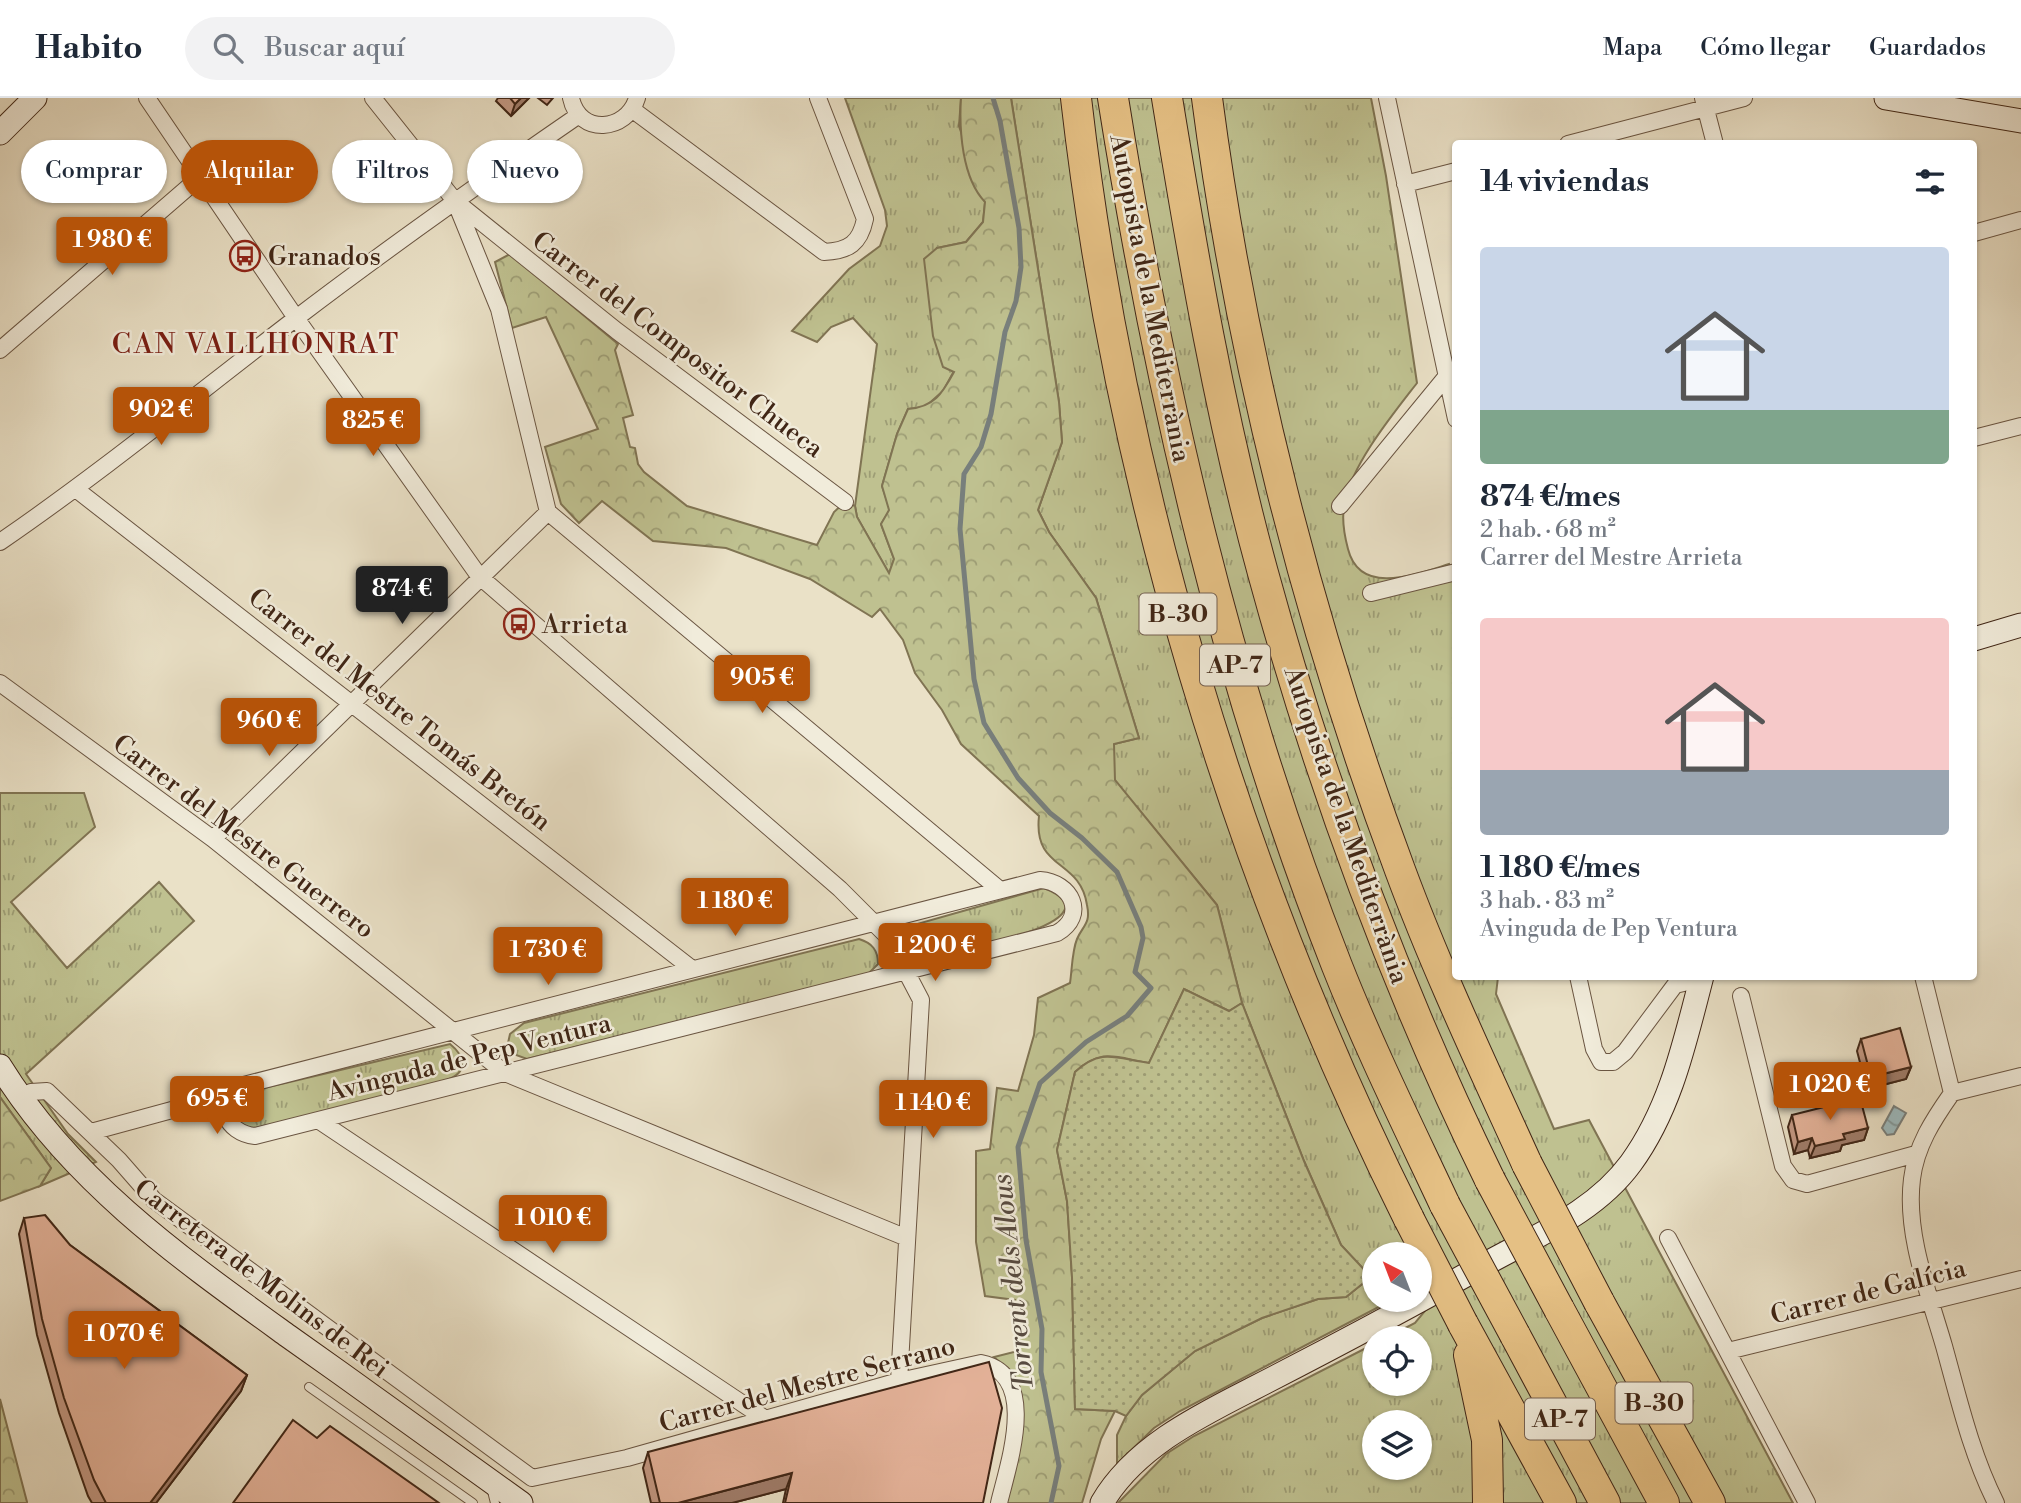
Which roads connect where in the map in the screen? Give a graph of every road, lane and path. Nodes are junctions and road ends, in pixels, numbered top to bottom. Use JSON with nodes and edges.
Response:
{"nodes":[{"id":1,"x":35,"y":98,"type":"edge"},
{"id":2,"x":147,"y":98,"type":"edge"},
{"id":3,"x":373,"y":98,"type":"edge"},
{"id":4,"x":571,"y":98,"type":"edge"},
{"id":5,"x":818,"y":98,"type":"edge"},
{"id":6,"x":1062,"y":98,"type":"edge"},
{"id":7,"x":1076,"y":98,"type":"edge"},
{"id":8,"x":1113,"y":98,"type":"edge"},
{"id":9,"x":1167,"y":98,"type":"edge"},
{"id":10,"x":1207,"y":98,"type":"edge"},
{"id":11,"x":1218,"y":98,"type":"edge"},
{"id":12,"x":1387,"y":98,"type":"edge"},
{"id":13,"x":1744,"y":98,"type":"edge"},
{"id":14,"x":1886,"y":98,"type":"edge"},
{"id":15,"x":635,"y":104,"type":"edge"},
{"id":16,"x":1704,"y":104,"type":"edge"},
{"id":17,"x":579,"y":115,"type":"junction"},
{"id":18,"x":2021,"y":121,"type":"edge"},
{"id":19,"x":0,"y":133,"type":"edge"},
{"id":20,"x":1581,"y":140,"type":"edge"},
{"id":21,"x":1714,"y":140,"type":"edge"},
{"id":22,"x":181,"y":148,"type":"edge"},
{"id":23,"x":1452,"y":172,"type":"edge"},
{"id":24,"x":1405,"y":184,"type":"junction"},
{"id":25,"x":181,"y":194,"type":"edge"},
{"id":26,"x":1088,"y":198,"type":"junction"},
{"id":27,"x":455,"y":201,"type":"junction"},
{"id":28,"x":219,"y":203,"type":"edge"},
{"id":29,"x":1228,"y":220,"type":"junction"},
{"id":30,"x":2021,"y":220,"type":"edge"},
{"id":31,"x":1977,"y":232,"type":"edge"},
{"id":32,"x":296,"y":318,"type":"junction"},
{"id":33,"x":0,"y":350,"type":"edge"},
{"id":34,"x":1451,"y":372,"type":"edge"},
{"id":35,"x":2021,"y":426,"type":"edge"},
{"id":36,"x":1977,"y":437,"type":"edge"},
{"id":37,"x":77,"y":489,"type":"junction"},
{"id":38,"x":845,"y":502,"type":"dead end"},
{"id":39,"x":1340,"y":506,"type":"dead end"},
{"id":40,"x":548,"y":512,"type":"junction"},
{"id":41,"x":0,"y":542,"type":"edge"},
{"id":42,"x":1452,"y":573,"type":"edge"},
{"id":43,"x":479,"y":576,"type":"junction"},
{"id":44,"x":1371,"y":593,"type":"dead end"},
{"id":45,"x":2021,"y":625,"type":"edge"},
{"id":46,"x":1977,"y":638,"type":"edge"},
{"id":47,"x":0,"y":683,"type":"edge"},
{"id":48,"x":351,"y":702,"type":"junction"},
{"id":49,"x":213,"y":839,"type":"junction"},
{"id":50,"x":1000,"y":890,"type":"junction"},
{"id":51,"x":876,"y":922,"type":"junction"},
{"id":52,"x":691,"y":968,"type":"junction"},
{"id":53,"x":906,"y":971,"type":"junction"},
{"id":54,"x":1579,"y":980,"type":"edge"},
{"id":55,"x":1694,"y":980,"type":"edge"},
{"id":56,"x":1701,"y":980,"type":"edge"},
{"id":57,"x":1924,"y":980,"type":"edge"},
{"id":58,"x":1741,"y":996,"type":"dead end"},
{"id":59,"x":455,"y":1031,"type":"junction"},
{"id":60,"x":0,"y":1066,"type":"edge"},
{"id":61,"x":505,"y":1073,"type":"junction"},
{"id":62,"x":2021,"y":1076,"type":"edge"},
{"id":63,"x":1952,"y":1093,"type":"junction"},
{"id":64,"x":20,"y":1097,"type":"junction"},
{"id":65,"x":222,"y":1106,"type":"junction"},
{"id":66,"x":318,"y":1120,"type":"junction"},
{"id":67,"x":91,"y":1132,"type":"junction"},
{"id":68,"x":1916,"y":1154,"type":"junction"},
{"id":69,"x":907,"y":1238,"type":"junction"},
{"id":70,"x":1668,"y":1238,"type":"dead end"},
{"id":71,"x":2021,"y":1279,"type":"edge"},
{"id":72,"x":1931,"y":1300,"type":"junction"},
{"id":73,"x":1728,"y":1351,"type":"junction"},
{"id":74,"x":1476,"y":1362,"type":"junction"},
{"id":75,"x":899,"y":1381,"type":"junction"},
{"id":76,"x":309,"y":1387,"type":"dead end"},
{"id":77,"x":767,"y":1420,"type":"junction"},
{"id":78,"x":489,"y":1480,"type":"junction"},
{"id":79,"x":473,"y":1503,"type":"edge"},
{"id":80,"x":495,"y":1503,"type":"edge"},
{"id":81,"x":521,"y":1503,"type":"edge"},
{"id":82,"x":999,"y":1503,"type":"edge"},
{"id":83,"x":1102,"y":1503,"type":"edge"},
{"id":84,"x":1488,"y":1503,"type":"edge"},
{"id":85,"x":1561,"y":1503,"type":"edge"},
{"id":86,"x":1605,"y":1503,"type":"edge"},
{"id":87,"x":1664,"y":1503,"type":"edge"},
{"id":88,"x":1710,"y":1503,"type":"edge"},
{"id":89,"x":1807,"y":1503,"type":"edge"},
{"id":90,"x":1996,"y":1503,"type":"edge"}],
"edges":[{"from":1,"to":19,"type":"street"},
{"from":2,"to":22,"type":"street"},
{"from":3,"to":27,"type":"street","name":"Carrer del Compositor Chueca"},
{"from":4,"to":17,"type":"street"},
{"from":5,"to":15,"type":"street"},
{"from":6,"to":26,"type":"highway"},
{"from":7,"to":26,"type":"highway","number":"B-30"},
{"from":8,"to":86,"type":"highway","name":"Autopista de la Mediterrània","number":"AP-7","bridge":true},
{"from":9,"to":87,"type":"highway","name":"Autopista de la Mediterrània","number":"AP-7","bridge":true},
{"from":10,"to":29,"type":"highway","number":"B-30"},
{"from":11,"to":29,"type":"highway"},
{"from":12,"to":24,"type":"street"},
{"from":13,"to":16,"type":"street"},
{"from":14,"to":18,"type":"street"},
{"from":15,"to":17,"type":"street"},
{"from":16,"to":20,"type":"street"},
{"from":16,"to":21,"type":"street"},
{"from":17,"to":27,"type":"street"},
{"from":23,"to":24,"type":"street"},
{"from":24,"to":34,"type":"street"},
{"from":25,"to":33,"type":"street"},
{"from":26,"to":74,"type":"highway","number":"B-30","bridge":true},
{"from":27,"to":32,"type":"street"},
{"from":27,"to":38,"type":"street","name":"Carrer del Compositor Chueca"},
{"from":27,"to":40,"type":"street"},
{"from":28,"to":32,"type":"street"},
{"from":29,"to":88,"type":"highway","number":"B-30","bridge":true},
{"from":30,"to":31,"type":"street"},
{"from":32,"to":37,"type":"street"},
{"from":32,"to":43,"type":"street"},
{"from":34,"to":39,"type":"street"},
{"from":35,"to":36,"type":"street"},
{"from":37,"to":41,"type":"street"},
{"from":37,"to":48,"type":"street","name":"Carrer del Mestre Tomás Bretón"},
{"from":40,"to":43,"type":"street"},
{"from":40,"to":50,"type":"street"},
{"from":42,"to":44,"type":"street"},
{"from":43,"to":48,"type":"street"},
{"from":43,"to":51,"type":"street"},
{"from":45,"to":46,"type":"street"},
{"from":47,"to":49,"type":"street","name":"Carrer del Mestre Guerrero"},
{"from":48,"to":49,"type":"street"},
{"from":48,"to":52,"type":"street","name":"Carrer del Mestre Tomás Bretón"},
{"from":49,"to":59,"type":"street","name":"Carrer del Mestre Guerrero"},
{"from":50,"to":51,"type":"street","name":"Avinguda de Pep Ventura"},
{"from":50,"to":53,"type":"street","name":"Avinguda de Pep Ventura"},
{"from":51,"to":52,"type":"street","name":"Avinguda de Pep Ventura"},
{"from":51,"to":53,"type":"street"},
{"from":52,"to":59,"type":"street","name":"Avinguda de Pep Ventura"},
{"from":53,"to":61,"type":"street","name":"Avinguda de Pep Ventura"},
{"from":53,"to":69,"type":"street"},
{"from":54,"to":55,"type":"street"},
{"from":56,"to":83,"type":"street"},
{"from":57,"to":63,"type":"street"},
{"from":58,"to":68,"type":"street"},
{"from":59,"to":61,"type":"street","name":"Carrer del Mestre Guerrero"},
{"from":59,"to":65,"type":"street","name":"Avinguda de Pep Ventura"},
{"from":60,"to":64,"type":"street","name":"Carretera de Molins de Rei"},
{"from":61,"to":66,"type":"street","name":"Avinguda de Pep Ventura"},
{"from":61,"to":69,"type":"street","name":"Carrer del Mestre Guerrero"},
{"from":62,"to":63,"type":"street"},
{"from":63,"to":68,"type":"street"},
{"from":64,"to":67,"type":"street"},
{"from":64,"to":78,"type":"street","name":"Carretera de Molins de Rei"},
{"from":65,"to":66,"type":"street","name":"Avinguda de Pep Ventura"},
{"from":65,"to":67,"type":"street"},
{"from":66,"to":77,"type":"street"},
{"from":67,"to":77,"type":"street","name":"Carrer del Mestre Serrano"},
{"from":68,"to":72,"type":"street"},
{"from":69,"to":75,"type":"street"},
{"from":70,"to":73,"type":"street"},
{"from":71,"to":72,"type":"street","name":"Carrer de Galícia"},
{"from":72,"to":73,"type":"street","name":"Carrer de Galícia"},
{"from":72,"to":90,"type":"street"},
{"from":73,"to":89,"type":"street"},
{"from":74,"to":84,"type":"highway","number":"B-30"},
{"from":74,"to":85,"type":"highway","number":"B-30"},
{"from":75,"to":77,"type":"street","name":"Carrer del Mestre Serrano"},
{"from":75,"to":82,"type":"street","name":"Carrer del Mestre Serrano"},
{"from":76,"to":79,"type":"lane"},
{"from":78,"to":80,"type":"lane"},
{"from":78,"to":81,"type":"street","name":"Carretera de Molins de Rei"}]}
